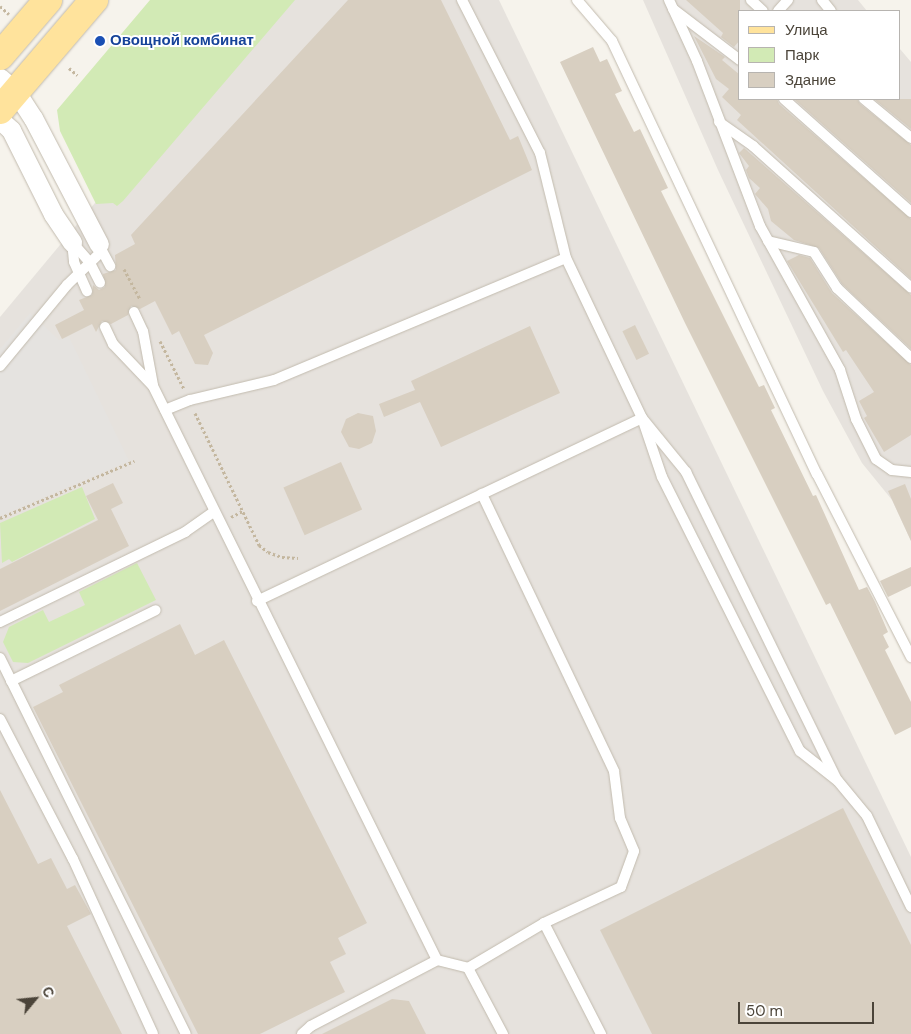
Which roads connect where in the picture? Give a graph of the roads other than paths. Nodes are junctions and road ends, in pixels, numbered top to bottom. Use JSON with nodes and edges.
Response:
{"nodes":[{"id":1,"x":48,"y":0,"type":"edge"},
{"id":2,"x":94,"y":0,"type":"edge"},
{"id":3,"x":462,"y":0,"type":"edge"},
{"id":4,"x":577,"y":0,"type":"edge"},
{"id":5,"x":751,"y":0,"type":"edge"},
{"id":6,"x":788,"y":0,"type":"edge"},
{"id":7,"x":822,"y":0,"type":"edge"},
{"id":8,"x":671,"y":4,"type":"edge"},
{"id":9,"x":763,"y":10,"type":"edge"},
{"id":10,"x":779,"y":10,"type":"edge"},
{"id":11,"x":830,"y":10,"type":"edge"},
{"id":12,"x":4,"y":44,"type":"edge"},
{"id":13,"x":738,"y":58,"type":"edge"},
{"id":14,"x":5,"y":93,"type":"edge"},
{"id":15,"x":785,"y":100,"type":"edge"},
{"id":16,"x":865,"y":100,"type":"edge"},
{"id":17,"x":0,"y":120,"type":"edge"},
{"id":18,"x":719,"y":121,"type":"junction"},
{"id":19,"x":911,"y":138,"type":"edge"},
{"id":20,"x":911,"y":212,"type":"edge"},
{"id":21,"x":768,"y":241,"type":"junction"},
{"id":22,"x":72,"y":242,"type":"junction"},
{"id":23,"x":100,"y":247,"type":"junction"},
{"id":24,"x":566,"y":258,"type":"junction"},
{"id":25,"x":90,"y":263,"type":"junction"},
{"id":26,"x":110,"y":266,"type":"dead end"},
{"id":27,"x":79,"y":273,"type":"junction"},
{"id":28,"x":100,"y":283,"type":"dead end"},
{"id":29,"x":911,"y":288,"type":"edge"},
{"id":30,"x":87,"y":291,"type":"dead end"},
{"id":31,"x":134,"y":312,"type":"dead end"},
{"id":32,"x":105,"y":327,"type":"dead end"},
{"id":33,"x":911,"y":358,"type":"edge"},
{"id":34,"x":0,"y":366,"type":"edge"},
{"id":35,"x":153,"y":386,"type":"junction"},
{"id":36,"x":165,"y":410,"type":"junction"},
{"id":37,"x":642,"y":418,"type":"junction"},
{"id":38,"x":911,"y":472,"type":"edge"},
{"id":39,"x":482,"y":494,"type":"junction"},
{"id":40,"x":214,"y":512,"type":"junction"},
{"id":41,"x":256,"y":601,"type":"junction"},
{"id":42,"x":156,"y":610,"type":"dead end"},
{"id":43,"x":0,"y":622,"type":"edge"},
{"id":44,"x":911,"y":657,"type":"edge"},
{"id":45,"x":0,"y":658,"type":"edge"},
{"id":46,"x":11,"y":681,"type":"junction"},
{"id":47,"x":0,"y":720,"type":"edge"},
{"id":48,"x":838,"y":781,"type":"junction"},
{"id":49,"x":911,"y":907,"type":"edge"},
{"id":50,"x":544,"y":923,"type":"junction"},
{"id":51,"x":437,"y":960,"type":"junction"},
{"id":52,"x":468,"y":968,"type":"junction"},
{"id":53,"x":153,"y":1034,"type":"edge"},
{"id":54,"x":186,"y":1034,"type":"edge"},
{"id":55,"x":302,"y":1034,"type":"edge"},
{"id":56,"x":503,"y":1034,"type":"edge"},
{"id":57,"x":601,"y":1034,"type":"edge"}],
"edges":[{"from":1,"to":12,"type":"main road"},
{"from":2,"to":14,"type":"main road"},
{"from":3,"to":24,"type":"lane"},
{"from":4,"to":44,"type":"lane"},
{"from":5,"to":9,"type":"lane"},
{"from":6,"to":10,"type":"lane"},
{"from":7,"to":11,"type":"lane"},
{"from":8,"to":13,"type":"lane"},
{"from":8,"to":18,"type":"lane"},
{"from":14,"to":23,"type":"street"},
{"from":15,"to":20,"type":"lane"},
{"from":16,"to":19,"type":"lane"},
{"from":17,"to":22,"type":"street"},
{"from":18,"to":21,"type":"lane"},
{"from":18,"to":29,"type":"lane"},
{"from":21,"to":33,"type":"lane"},
{"from":21,"to":38,"type":"lane"},
{"from":22,"to":25,"type":"lane"},
{"from":22,"to":27,"type":"lane"},
{"from":23,"to":25,"type":"lane"},
{"from":23,"to":26,"type":"lane"},
{"from":24,"to":36,"type":"lane"},
{"from":24,"to":37,"type":"lane"},
{"from":25,"to":27,"type":"lane"},
{"from":25,"to":28,"type":"lane"},
{"from":27,"to":30,"type":"lane"},
{"from":27,"to":34,"type":"lane"},
{"from":31,"to":35,"type":"lane"},
{"from":32,"to":35,"type":"lane"},
{"from":35,"to":36,"type":"lane"},
{"from":36,"to":40,"type":"lane"},
{"from":37,"to":39,"type":"lane"},
{"from":37,"to":48,"type":"lane"},
{"from":37,"to":48,"type":"lane"},
{"from":39,"to":41,"type":"lane"},
{"from":39,"to":50,"type":"lane"},
{"from":40,"to":41,"type":"lane"},
{"from":40,"to":43,"type":"lane"},
{"from":41,"to":51,"type":"lane"},
{"from":42,"to":46,"type":"lane"},
{"from":45,"to":46,"type":"lane"},
{"from":46,"to":54,"type":"lane"},
{"from":47,"to":53,"type":"lane"},
{"from":48,"to":49,"type":"lane"},
{"from":50,"to":52,"type":"lane"},
{"from":50,"to":57,"type":"lane"},
{"from":51,"to":52,"type":"lane"},
{"from":51,"to":55,"type":"lane"},
{"from":52,"to":56,"type":"lane"}]}
